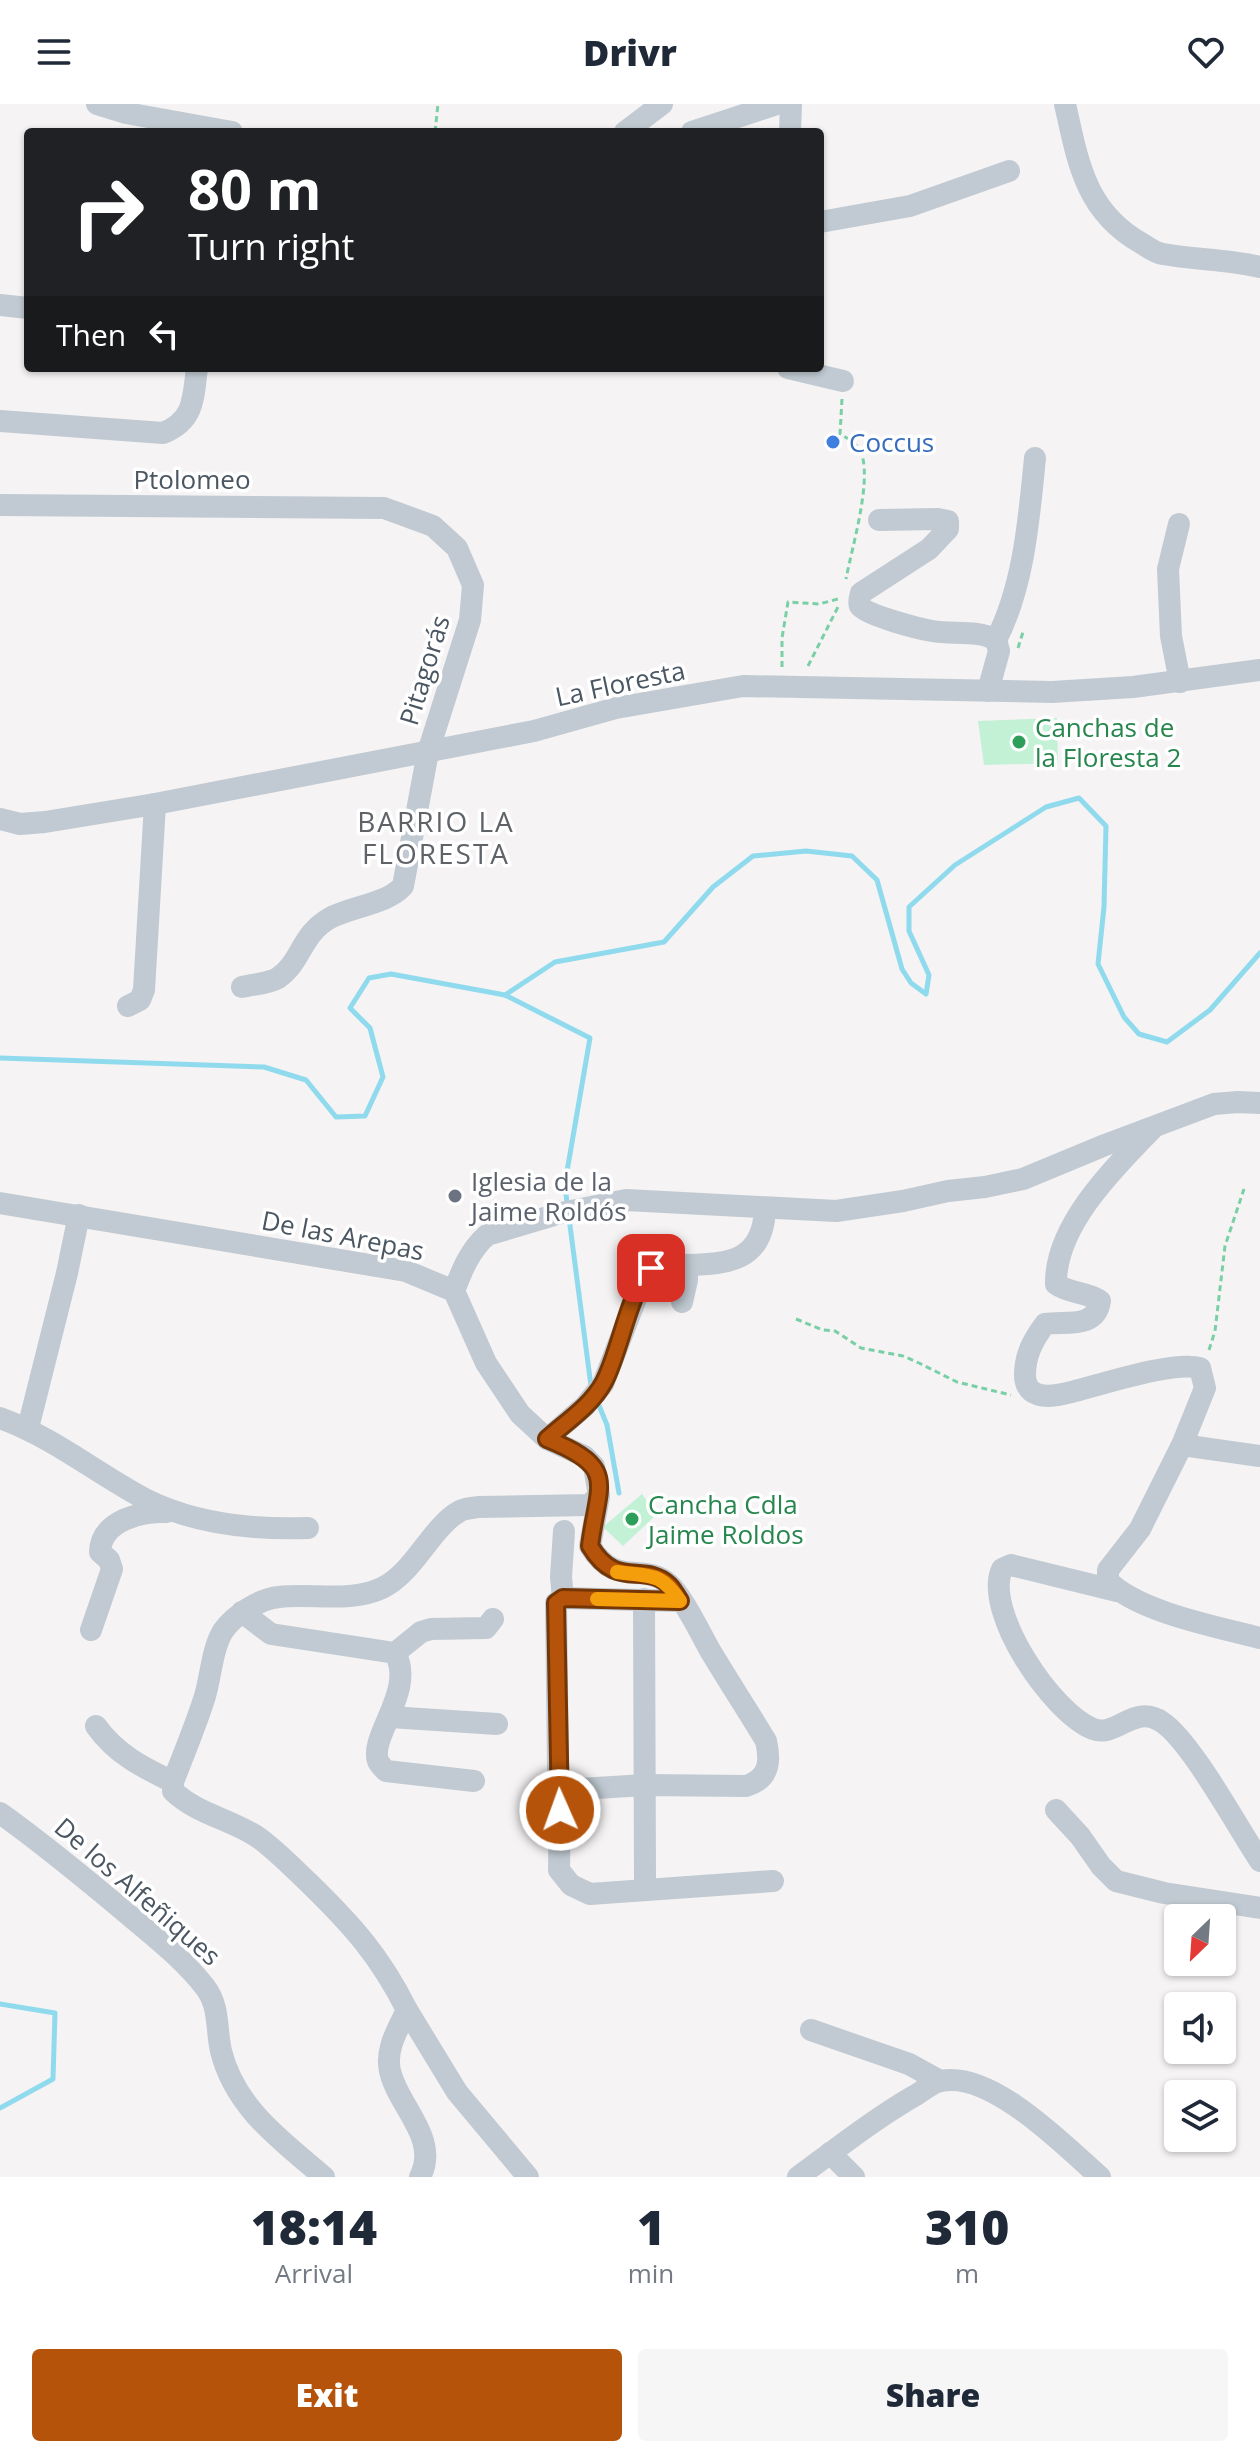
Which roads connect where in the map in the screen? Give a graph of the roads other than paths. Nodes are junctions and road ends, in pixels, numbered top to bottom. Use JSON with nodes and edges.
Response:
{"nodes":[{"id":1,"x":97,"y":104,"type":"edge"},
{"id":2,"x":662,"y":104,"type":"edge"},
{"id":3,"x":777,"y":104,"type":"edge"},
{"id":4,"x":791,"y":104,"type":"edge"},
{"id":5,"x":1065,"y":104,"type":"edge"},
{"id":6,"x":210,"y":128,"type":"edge"},
{"id":7,"x":630,"y":128,"type":"edge"},
{"id":8,"x":704,"y":128,"type":"edge"},
{"id":9,"x":790,"y":128,"type":"edge"},
{"id":10,"x":1009,"y":171,"type":"dead end"},
{"id":11,"x":824,"y":221,"type":"edge"},
{"id":12,"x":1260,"y":267,"type":"edge"},
{"id":13,"x":0,"y":305,"type":"edge"},
{"id":14,"x":24,"y":308,"type":"edge"},
{"id":15,"x":196,"y":372,"type":"edge"},
{"id":16,"x":805,"y":372,"type":"edge"},
{"id":17,"x":843,"y":381,"type":"road end"},
{"id":18,"x":0,"y":421,"type":"edge"},
{"id":19,"x":1035,"y":458,"type":"dead end"},
{"id":20,"x":0,"y":505,"type":"edge"},
{"id":21,"x":384,"y":508,"type":"joint"},
{"id":22,"x":879,"y":520,"type":"dead end"},
{"id":23,"x":1179,"y":524,"type":"dead end"},
{"id":24,"x":996,"y":640,"type":"junction"},
{"id":25,"x":1260,"y":670,"type":"edge"},
{"id":26,"x":1180,"y":682,"type":"junction"},
{"id":27,"x":988,"y":691,"type":"junction"},
{"id":28,"x":428,"y":752,"type":"junction"},
{"id":29,"x":155,"y":804,"type":"junction"},
{"id":30,"x":0,"y":819,"type":"edge"},
{"id":31,"x":242,"y":987,"type":"dead end"},
{"id":32,"x":128,"y":1006,"type":"dead end"},
{"id":33,"x":1260,"y":1103,"type":"edge"},
{"id":34,"x":1153,"y":1128,"type":"junction"},
{"id":35,"x":0,"y":1203,"type":"edge"},
{"id":36,"x":765,"y":1209,"type":"junction"},
{"id":37,"x":79,"y":1215,"type":"junction"},
{"id":38,"x":687,"y":1265,"type":"junction"},
{"id":39,"x":454,"y":1291,"type":"junction"},
{"id":40,"x":682,"y":1302,"type":"dead end"},
{"id":41,"x":0,"y":1418,"type":"edge"},
{"id":42,"x":28,"y":1428,"type":"junction"},
{"id":43,"x":547,"y":1439,"type":"junction"},
{"id":44,"x":1182,"y":1445,"type":"junction"},
{"id":45,"x":1260,"y":1456,"type":"edge"},
{"id":46,"x":599,"y":1496,"type":"junction"},
{"id":47,"x":177,"y":1512,"type":"junction"},
{"id":48,"x":308,"y":1528,"type":"dead end"},
{"id":49,"x":564,"y":1531,"type":"dead end"},
{"id":50,"x":1117,"y":1591,"type":"junction"},
{"id":51,"x":563,"y":1598,"type":"junction"},
{"id":52,"x":644,"y":1599,"type":"junction"},
{"id":53,"x":680,"y":1601,"type":"junction"},
{"id":54,"x":242,"y":1612,"type":"junction"},
{"id":55,"x":493,"y":1619,"type":"dead end"},
{"id":56,"x":91,"y":1630,"type":"dead end"},
{"id":57,"x":1260,"y":1638,"type":"edge"},
{"id":58,"x":395,"y":1653,"type":"junction"},
{"id":59,"x":390,"y":1717,"type":"junction"},
{"id":60,"x":497,"y":1724,"type":"dead end"},
{"id":61,"x":96,"y":1726,"type":"dead end"},
{"id":62,"x":560,"y":1780,"type":"junction"},
{"id":63,"x":474,"y":1781,"type":"dead end"},
{"id":64,"x":173,"y":1782,"type":"junction"},
{"id":65,"x":645,"y":1785,"type":"junction"},
{"id":66,"x":1056,"y":1810,"type":"dead end"},
{"id":67,"x":0,"y":1813,"type":"edge"},
{"id":68,"x":1260,"y":1861,"type":"edge"},
{"id":69,"x":645,"y":1879,"type":"dead end"},
{"id":70,"x":773,"y":1881,"type":"dead end"},
{"id":71,"x":1260,"y":1908,"type":"edge"},
{"id":72,"x":407,"y":2010,"type":"junction"},
{"id":73,"x":811,"y":2030,"type":"dead end"},
{"id":74,"x":940,"y":2081,"type":"junction"},
{"id":75,"x":830,"y":2153,"type":"junction"},
{"id":76,"x":324,"y":2177,"type":"edge"},
{"id":77,"x":420,"y":2177,"type":"edge"},
{"id":78,"x":528,"y":2177,"type":"edge"},
{"id":79,"x":798,"y":2177,"type":"edge"},
{"id":80,"x":854,"y":2177,"type":"edge"},
{"id":81,"x":1100,"y":2177,"type":"edge"}],
"edges":[{"from":1,"to":6,"type":"street"},
{"from":2,"to":7,"type":"street"},
{"from":3,"to":8,"type":"street"},
{"from":4,"to":9,"type":"street"},
{"from":5,"to":12,"type":"street"},
{"from":10,"to":11,"type":"street"},
{"from":13,"to":14,"type":"street"},
{"from":15,"to":18,"type":"street"},
{"from":16,"to":17,"type":"street"},
{"from":19,"to":24,"type":"street"},
{"from":20,"to":21,"type":"street","name":"Ptolomeo"},
{"from":21,"to":28,"type":"street","name":"Pitagorás"},
{"from":22,"to":24,"type":"street"},
{"from":23,"to":26,"type":"street"},
{"from":24,"to":27,"type":"street"},
{"from":25,"to":26,"type":"street","name":"La Floresta"},
{"from":26,"to":27,"type":"street","name":"La Floresta"},
{"from":27,"to":28,"type":"street","name":"La Floresta"},
{"from":28,"to":29,"type":"street","name":"La Floresta"},
{"from":28,"to":31,"type":"street","name":"Pitagorás"},
{"from":29,"to":30,"type":"street","name":"La Floresta"},
{"from":29,"to":32,"type":"street"},
{"from":33,"to":34,"type":"street"},
{"from":34,"to":36,"type":"street"},
{"from":34,"to":44,"type":"street"},
{"from":35,"to":37,"type":"street","name":"De las Arepas"},
{"from":36,"to":38,"type":"street"},
{"from":36,"to":39,"type":"street"},
{"from":37,"to":39,"type":"street","name":"De las Arepas"},
{"from":37,"to":42,"type":"street"},
{"from":38,"to":40,"type":"street"},
{"from":38,"to":43,"type":"street"},
{"from":39,"to":43,"type":"street"},
{"from":41,"to":42,"type":"street"},
{"from":42,"to":47,"type":"street"},
{"from":43,"to":46,"type":"street"},
{"from":44,"to":45,"type":"street"},
{"from":44,"to":50,"type":"street"},
{"from":46,"to":53,"type":"street"},
{"from":46,"to":54,"type":"street"},
{"from":47,"to":48,"type":"street"},
{"from":47,"to":56,"type":"street"},
{"from":49,"to":51,"type":"street"},
{"from":50,"to":57,"type":"street"},
{"from":50,"to":68,"type":"street"},
{"from":51,"to":52,"type":"street"},
{"from":51,"to":62,"type":"street"},
{"from":52,"to":53,"type":"street"},
{"from":52,"to":65,"type":"street"},
{"from":53,"to":65,"type":"street"},
{"from":54,"to":58,"type":"street"},
{"from":54,"to":64,"type":"street"},
{"from":55,"to":58,"type":"street"},
{"from":58,"to":59,"type":"street"},
{"from":59,"to":60,"type":"street"},
{"from":59,"to":63,"type":"street"},
{"from":61,"to":64,"type":"street"},
{"from":62,"to":65,"type":"street"},
{"from":62,"to":70,"type":"street"},
{"from":64,"to":72,"type":"street"},
{"from":65,"to":69,"type":"street"},
{"from":66,"to":71,"type":"street"},
{"from":67,"to":76,"type":"street","name":"De los Alfeñiques"},
{"from":72,"to":77,"type":"street"},
{"from":72,"to":78,"type":"street"},
{"from":73,"to":74,"type":"street"},
{"from":74,"to":75,"type":"street"},
{"from":74,"to":81,"type":"street"},
{"from":75,"to":79,"type":"street"},
{"from":75,"to":80,"type":"street"}]}
